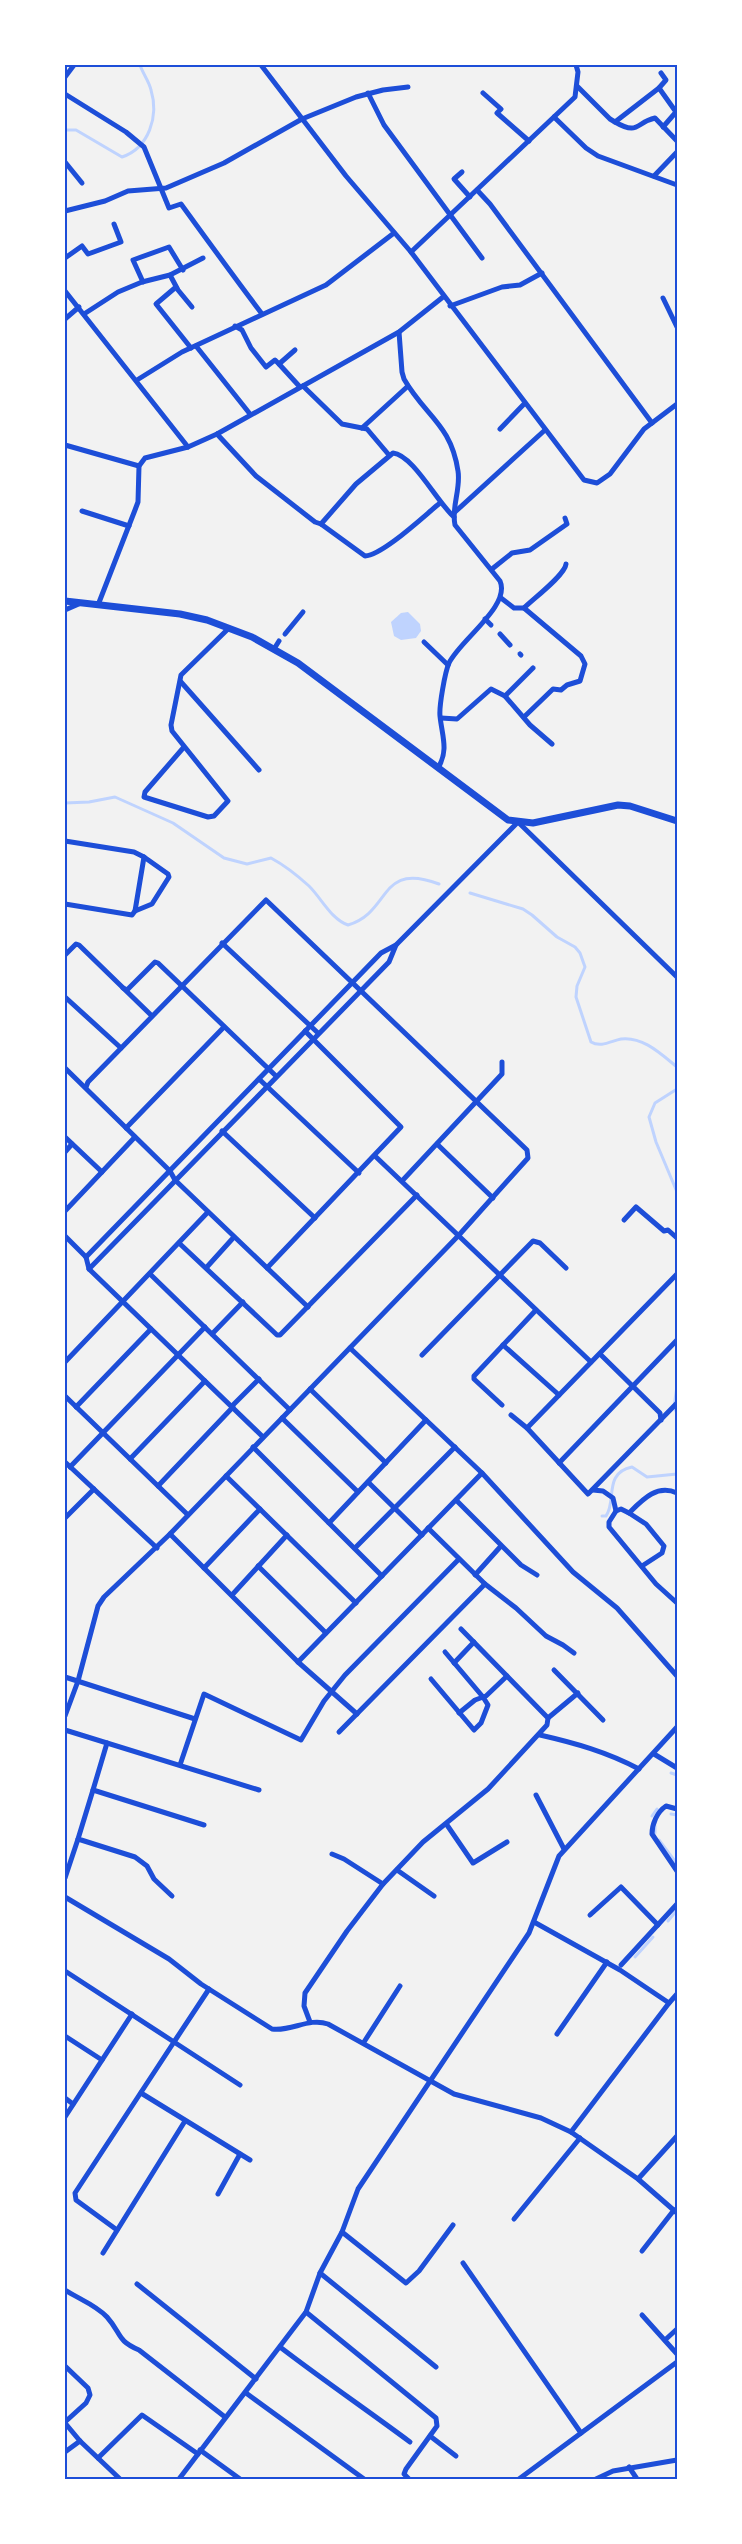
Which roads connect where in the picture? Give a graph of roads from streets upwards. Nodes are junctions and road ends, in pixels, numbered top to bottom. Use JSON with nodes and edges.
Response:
{"nodes":[{"id":1,"x":74,"y":65,"type":"edge"},
{"id":2,"x":262,"y":65,"type":"edge"},
{"id":3,"x":576,"y":65,"type":"edge"},
{"id":4,"x":661,"y":73,"type":"dead end"},
{"id":5,"x":65,"y":77,"type":"edge"},
{"id":6,"x":577,"y":86,"type":"junction"},
{"id":7,"x":408,"y":88,"type":"dead end"},
{"id":8,"x":659,"y":88,"type":"junction"},
{"id":9,"x":368,"y":93,"type":"junction"},
{"id":10,"x":483,"y":93,"type":"dead end"},
{"id":11,"x":65,"y":94,"type":"edge"},
{"id":12,"x":554,"y":117,"type":"junction"},
{"id":13,"x":302,"y":119,"type":"junction"},
{"id":14,"x":615,"y":122,"type":"junction"},
{"id":15,"x":663,"y":127,"type":"junction"},
{"id":16,"x":529,"y":141,"type":"junction"},
{"id":17,"x":677,"y":141,"type":"edge"},
{"id":18,"x":677,"y":152,"type":"edge"},
{"id":19,"x":65,"y":162,"type":"edge"},
{"id":20,"x":462,"y":172,"type":"dead end"},
{"id":21,"x":654,"y":176,"type":"junction"},
{"id":22,"x":82,"y":183,"type":"dead end"},
{"id":23,"x":677,"y":185,"type":"edge"},
{"id":24,"x":162,"y":188,"type":"junction"},
{"id":25,"x":477,"y":190,"type":"junction"},
{"id":26,"x":470,"y":197,"type":"junction"},
{"id":27,"x":65,"y":211,"type":"edge"},
{"id":28,"x":451,"y":216,"type":"junction"},
{"id":29,"x":114,"y":224,"type":"dead end"},
{"id":30,"x":394,"y":233,"type":"junction"},
{"id":31,"x":411,"y":252,"type":"junction"},
{"id":32,"x":65,"y":258,"type":"edge"},
{"id":33,"x":204,"y":258,"type":"dead end"},
{"id":34,"x":482,"y":258,"type":"dead end"},
{"id":35,"x":183,"y":270,"type":"junction"},
{"id":36,"x":542,"y":272,"type":"junction"},
{"id":37,"x":170,"y":275,"type":"junction"},
{"id":38,"x":143,"y":282,"type":"junction"},
{"id":39,"x":176,"y":287,"type":"junction"},
{"id":40,"x":65,"y":291,"type":"edge"},
{"id":41,"x":443,"y":297,"type":"junction"},
{"id":42,"x":663,"y":298,"type":"dead end"},
{"id":43,"x":450,"y":306,"type":"junction"},
{"id":44,"x":192,"y":307,"type":"dead end"},
{"id":45,"x":79,"y":308,"type":"junction"},
{"id":46,"x":84,"y":314,"type":"junction"},
{"id":47,"x":262,"y":314,"type":"junction"},
{"id":48,"x":65,"y":319,"type":"edge"},
{"id":49,"x":235,"y":326,"type":"junction"},
{"id":50,"x":677,"y":326,"type":"edge"},
{"id":51,"x":400,"y":332,"type":"junction"},
{"id":52,"x":193,"y":347,"type":"junction"},
{"id":53,"x":295,"y":350,"type":"dead end"},
{"id":54,"x":279,"y":364,"type":"junction"},
{"id":55,"x":137,"y":380,"type":"junction"},
{"id":56,"x":408,"y":386,"type":"junction"},
{"id":57,"x":302,"y":387,"type":"junction"},
{"id":58,"x":524,"y":403,"type":"junction"},
{"id":59,"x":677,"y":404,"type":"edge"},
{"id":60,"x":250,"y":414,"type":"junction"},
{"id":61,"x":652,"y":423,"type":"junction"},
{"id":62,"x":362,"y":428,"type":"junction"},
{"id":63,"x":500,"y":429,"type":"dead end"},
{"id":64,"x":545,"y":430,"type":"junction"},
{"id":65,"x":217,"y":434,"type":"junction"},
{"id":66,"x":65,"y":445,"type":"edge"},
{"id":67,"x":188,"y":447,"type":"junction"},
{"id":68,"x":389,"y":455,"type":"junction"},
{"id":69,"x":139,"y":466,"type":"junction"},
{"id":70,"x":440,"y":503,"type":"junction"},
{"id":71,"x":82,"y":511,"type":"dead end"},
{"id":72,"x":455,"y":515,"type":"junction"},
{"id":73,"x":566,"y":518,"type":"dead end"},
{"id":74,"x":320,"y":524,"type":"junction"},
{"id":75,"x":129,"y":526,"type":"junction"},
{"id":76,"x":566,"y":564,"type":"dead end"},
{"id":77,"x":492,"y":569,"type":"junction"},
{"id":78,"x":500,"y":598,"type":"junction"},
{"id":79,"x":65,"y":600,"type":"edge"},
{"id":80,"x":81,"y":603,"type":"junction"},
{"id":81,"x":98,"y":605,"type":"junction"},
{"id":82,"x":524,"y":608,"type":"junction"},
{"id":83,"x":65,"y":610,"type":"edge"},
{"id":84,"x":304,"y":612,"type":"dead end"},
{"id":85,"x":485,"y":619,"type":"junction"},
{"id":86,"x":491,"y":625,"type":"dead end"},
{"id":87,"x":229,"y":628,"type":"junction"},
{"id":88,"x":285,"y":634,"type":"dead end"},
{"id":89,"x":500,"y":634,"type":"dead end"},
{"id":90,"x":279,"y":641,"type":"dead end"},
{"id":91,"x":424,"y":642,"type":"dead end"},
{"id":92,"x":510,"y":645,"type":"dead end"},
{"id":93,"x":274,"y":649,"type":"junction"},
{"id":94,"x":448,"y":665,"type":"junction"},
{"id":95,"x":533,"y":668,"type":"dead end"},
{"id":96,"x":181,"y":682,"type":"junction"},
{"id":97,"x":505,"y":696,"type":"junction"},
{"id":98,"x":524,"y":717,"type":"junction"},
{"id":99,"x":440,"y":718,"type":"junction"},
{"id":100,"x":552,"y":744,"type":"dead end"},
{"id":101,"x":184,"y":747,"type":"junction"},
{"id":102,"x":438,"y":768,"type":"junction"},
{"id":103,"x":259,"y":770,"type":"dead end"},
{"id":104,"x":677,"y":821,"type":"edge"},
{"id":105,"x":518,"y":822,"type":"junction"},
{"id":106,"x":65,"y":841,"type":"edge"},
{"id":107,"x":144,"y":857,"type":"junction"},
{"id":108,"x":65,"y":904,"type":"edge"},
{"id":109,"x":135,"y":911,"type":"junction"},
{"id":110,"x":222,"y":943,"type":"junction"},
{"id":111,"x":396,"y":945,"type":"junction"},
{"id":112,"x":65,"y":955,"type":"edge"},
{"id":113,"x":677,"y":977,"type":"edge"},
{"id":114,"x":353,"y":982,"type":"junction"},
{"id":115,"x":181,"y":986,"type":"junction"},
{"id":116,"x":123,"y":988,"type":"junction"},
{"id":117,"x":361,"y":989,"type":"junction"},
{"id":118,"x":65,"y":997,"type":"edge"},
{"id":119,"x":152,"y":1016,"type":"junction"},
{"id":120,"x":310,"y":1026,"type":"junction"},
{"id":121,"x":224,"y":1027,"type":"junction"},
{"id":122,"x":305,"y":1031,"type":"junction"},
{"id":123,"x":318,"y":1033,"type":"junction"},
{"id":124,"x":312,"y":1039,"type":"junction"},
{"id":125,"x":121,"y":1048,"type":"junction"},
{"id":126,"x":502,"y":1062,"type":"dead end"},
{"id":127,"x":65,"y":1068,"type":"edge"},
{"id":128,"x":269,"y":1069,"type":"junction"},
{"id":129,"x":276,"y":1076,"type":"junction"},
{"id":130,"x":259,"y":1079,"type":"junction"},
{"id":131,"x":266,"y":1086,"type":"junction"},
{"id":132,"x":86,"y":1087,"type":"junction"},
{"id":133,"x":477,"y":1101,"type":"junction"},
{"id":134,"x":126,"y":1128,"type":"junction"},
{"id":135,"x":222,"y":1131,"type":"junction"},
{"id":136,"x":65,"y":1137,"type":"edge"},
{"id":137,"x":135,"y":1137,"type":"junction"},
{"id":138,"x":72,"y":1144,"type":"junction"},
{"id":139,"x":437,"y":1144,"type":"junction"},
{"id":140,"x":65,"y":1152,"type":"edge"},
{"id":141,"x":375,"y":1156,"type":"junction"},
{"id":142,"x":170,"y":1171,"type":"junction"},
{"id":143,"x":102,"y":1172,"type":"junction"},
{"id":144,"x":359,"y":1173,"type":"junction"},
{"id":145,"x":175,"y":1180,"type":"junction"},
{"id":146,"x":402,"y":1181,"type":"junction"},
{"id":147,"x":417,"y":1195,"type":"junction"},
{"id":148,"x":492,"y":1198,"type":"junction"},
{"id":149,"x":65,"y":1211,"type":"edge"},
{"id":150,"x":208,"y":1212,"type":"junction"},
{"id":151,"x":316,"y":1218,"type":"junction"},
{"id":152,"x":624,"y":1220,"type":"dead end"},
{"id":153,"x":459,"y":1235,"type":"junction"},
{"id":154,"x":65,"y":1236,"type":"edge"},
{"id":155,"x":234,"y":1237,"type":"junction"},
{"id":156,"x":677,"y":1238,"type":"edge"},
{"id":157,"x":179,"y":1243,"type":"junction"},
{"id":158,"x":86,"y":1257,"type":"junction"},
{"id":159,"x":206,"y":1268,"type":"junction"},
{"id":160,"x":267,"y":1268,"type":"junction"},
{"id":161,"x":566,"y":1268,"type":"dead end"},
{"id":162,"x":89,"y":1269,"type":"junction"},
{"id":163,"x":150,"y":1274,"type":"junction"},
{"id":164,"x":500,"y":1274,"type":"junction"},
{"id":165,"x":677,"y":1274,"type":"edge"},
{"id":166,"x":123,"y":1302,"type":"junction"},
{"id":167,"x":242,"y":1302,"type":"junction"},
{"id":168,"x":308,"y":1307,"type":"junction"},
{"id":169,"x":536,"y":1310,"type":"junction"},
{"id":170,"x":205,"y":1327,"type":"junction"},
{"id":171,"x":151,"y":1329,"type":"junction"},
{"id":172,"x":212,"y":1334,"type":"junction"},
{"id":173,"x":677,"y":1340,"type":"edge"},
{"id":174,"x":503,"y":1345,"type":"junction"},
{"id":175,"x":350,"y":1348,"type":"junction"},
{"id":176,"x":600,"y":1354,"type":"junction"},
{"id":177,"x":178,"y":1355,"type":"junction"},
{"id":178,"x":422,"y":1355,"type":"dead end"},
{"id":179,"x":65,"y":1362,"type":"edge"},
{"id":180,"x":591,"y":1362,"type":"junction"},
{"id":181,"x":258,"y":1379,"type":"junction"},
{"id":182,"x":205,"y":1381,"type":"junction"},
{"id":183,"x":633,"y":1386,"type":"junction"},
{"id":184,"x":310,"y":1389,"type":"junction"},
{"id":185,"x":559,"y":1395,"type":"junction"},
{"id":186,"x":65,"y":1396,"type":"edge"},
{"id":187,"x":677,"y":1403,"type":"edge"},
{"id":188,"x":502,"y":1405,"type":"dead end"},
{"id":189,"x":76,"y":1407,"type":"junction"},
{"id":190,"x":232,"y":1407,"type":"junction"},
{"id":191,"x":290,"y":1410,"type":"junction"},
{"id":192,"x":511,"y":1415,"type":"dead end"},
{"id":193,"x":282,"y":1418,"type":"junction"},
{"id":194,"x":426,"y":1420,"type":"junction"},
{"id":195,"x":661,"y":1420,"type":"junction"},
{"id":196,"x":527,"y":1428,"type":"junction"},
{"id":197,"x":103,"y":1433,"type":"junction"},
{"id":198,"x":264,"y":1437,"type":"junction"},
{"id":199,"x":455,"y":1446,"type":"junction"},
{"id":200,"x":254,"y":1447,"type":"junction"},
{"id":201,"x":130,"y":1459,"type":"junction"},
{"id":202,"x":65,"y":1462,"type":"edge"},
{"id":203,"x":386,"y":1463,"type":"junction"},
{"id":204,"x":559,"y":1463,"type":"junction"},
{"id":205,"x":70,"y":1467,"type":"junction"},
{"id":206,"x":482,"y":1473,"type":"junction"},
{"id":207,"x":226,"y":1476,"type":"junction"},
{"id":208,"x":368,"y":1482,"type":"junction"},
{"id":209,"x":158,"y":1486,"type":"junction"},
{"id":210,"x":94,"y":1489,"type":"junction"},
{"id":211,"x":358,"y":1492,"type":"junction"},
{"id":212,"x":590,"y":1492,"type":"junction"},
{"id":213,"x":677,"y":1493,"type":"edge"},
{"id":214,"x":456,"y":1500,"type":"junction"},
{"id":215,"x":395,"y":1508,"type":"junction"},
{"id":216,"x":260,"y":1509,"type":"junction"},
{"id":217,"x":616,"y":1511,"type":"junction"},
{"id":218,"x":629,"y":1513,"type":"junction"},
{"id":219,"x":188,"y":1515,"type":"junction"},
{"id":220,"x":65,"y":1518,"type":"edge"},
{"id":221,"x":329,"y":1522,"type":"junction"},
{"id":222,"x":428,"y":1528,"type":"junction"},
{"id":223,"x":170,"y":1534,"type":"junction"},
{"id":224,"x":287,"y":1535,"type":"junction"},
{"id":225,"x":422,"y":1535,"type":"junction"},
{"id":226,"x":501,"y":1546,"type":"junction"},
{"id":227,"x":157,"y":1548,"type":"junction"},
{"id":228,"x":355,"y":1548,"type":"junction"},
{"id":229,"x":459,"y":1559,"type":"junction"},
{"id":230,"x":258,"y":1566,"type":"junction"},
{"id":231,"x":642,"y":1566,"type":"junction"},
{"id":232,"x":204,"y":1568,"type":"junction"},
{"id":233,"x":475,"y":1575,"type":"junction"},
{"id":234,"x":537,"y":1575,"type":"dead end"},
{"id":235,"x":382,"y":1576,"type":"junction"},
{"id":236,"x":485,"y":1584,"type":"junction"},
{"id":237,"x":232,"y":1595,"type":"junction"},
{"id":238,"x":356,"y":1603,"type":"junction"},
{"id":239,"x":677,"y":1603,"type":"edge"},
{"id":240,"x":461,"y":1629,"type":"dead end"},
{"id":241,"x":326,"y":1633,"type":"junction"},
{"id":242,"x":474,"y":1642,"type":"junction"},
{"id":243,"x":445,"y":1652,"type":"dead end"},
{"id":244,"x":574,"y":1654,"type":"dead end"},
{"id":245,"x":298,"y":1662,"type":"junction"},
{"id":246,"x":454,"y":1663,"type":"junction"},
{"id":247,"x":554,"y":1670,"type":"dead end"},
{"id":248,"x":507,"y":1676,"type":"junction"},
{"id":249,"x":677,"y":1676,"type":"edge"},
{"id":250,"x":65,"y":1677,"type":"edge"},
{"id":251,"x":431,"y":1679,"type":"dead end"},
{"id":252,"x":78,"y":1681,"type":"junction"},
{"id":253,"x":330,"y":1692,"type":"junction"},
{"id":254,"x":578,"y":1693,"type":"junction"},
{"id":255,"x":483,"y":1697,"type":"junction"},
{"id":256,"x":459,"y":1713,"type":"junction"},
{"id":257,"x":357,"y":1714,"type":"junction"},
{"id":258,"x":65,"y":1716,"type":"edge"},
{"id":259,"x":195,"y":1718,"type":"junction"},
{"id":260,"x":548,"y":1718,"type":"junction"},
{"id":261,"x":603,"y":1720,"type":"dead end"},
{"id":262,"x":677,"y":1727,"type":"edge"},
{"id":263,"x":65,"y":1730,"type":"edge"},
{"id":264,"x":339,"y":1732,"type":"dead end"},
{"id":265,"x":540,"y":1735,"type":"junction"},
{"id":266,"x":107,"y":1743,"type":"junction"},
{"id":267,"x":654,"y":1754,"type":"junction"},
{"id":268,"x":180,"y":1765,"type":"junction"},
{"id":269,"x":677,"y":1768,"type":"edge"},
{"id":270,"x":638,"y":1769,"type":"junction"},
{"id":271,"x":93,"y":1790,"type":"junction"},
{"id":272,"x":259,"y":1790,"type":"dead end"},
{"id":273,"x":536,"y":1795,"type":"dead end"},
{"id":274,"x":677,"y":1809,"type":"edge"},
{"id":275,"x":204,"y":1825,"type":"dead end"},
{"id":276,"x":447,"y":1825,"type":"junction"},
{"id":277,"x":78,"y":1839,"type":"junction"},
{"id":278,"x":507,"y":1842,"type":"dead end"},
{"id":279,"x":564,"y":1849,"type":"junction"},
{"id":280,"x":332,"y":1854,"type":"dead end"},
{"id":281,"x":396,"y":1870,"type":"junction"},
{"id":282,"x":677,"y":1871,"type":"edge"},
{"id":283,"x":65,"y":1878,"type":"edge"},
{"id":284,"x":383,"y":1884,"type":"junction"},
{"id":285,"x":172,"y":1896,"type":"dead end"},
{"id":286,"x":434,"y":1896,"type":"dead end"},
{"id":287,"x":65,"y":1897,"type":"edge"},
{"id":288,"x":677,"y":1904,"type":"edge"},
{"id":289,"x":590,"y":1915,"type":"dead end"},
{"id":290,"x":534,"y":1922,"type":"junction"},
{"id":291,"x":658,"y":1925,"type":"junction"},
{"id":292,"x":607,"y":1962,"type":"junction"},
{"id":293,"x":621,"y":1965,"type":"dead end"},
{"id":294,"x":65,"y":1971,"type":"edge"},
{"id":295,"x":400,"y":1986,"type":"dead end"},
{"id":296,"x":209,"y":1989,"type":"junction"},
{"id":297,"x":677,"y":1994,"type":"edge"},
{"id":298,"x":669,"y":2003,"type":"junction"},
{"id":299,"x":132,"y":2014,"type":"junction"},
{"id":300,"x":310,"y":2022,"type":"junction"},
{"id":301,"x":556,"y":2034,"type":"dead end"},
{"id":302,"x":65,"y":2036,"type":"edge"},
{"id":303,"x":174,"y":2042,"type":"junction"},
{"id":304,"x":364,"y":2042,"type":"junction"},
{"id":305,"x":102,"y":2060,"type":"junction"},
{"id":306,"x":430,"y":2082,"type":"junction"},
{"id":307,"x":240,"y":2085,"type":"dead end"},
{"id":308,"x":141,"y":2093,"type":"junction"},
{"id":309,"x":65,"y":2098,"type":"edge"},
{"id":310,"x":73,"y":2104,"type":"junction"},
{"id":311,"x":65,"y":2117,"type":"edge"},
{"id":312,"x":185,"y":2121,"type":"junction"},
{"id":313,"x":570,"y":2132,"type":"junction"},
{"id":314,"x":677,"y":2136,"type":"edge"},
{"id":315,"x":580,"y":2138,"type":"junction"},
{"id":316,"x":240,"y":2154,"type":"junction"},
{"id":317,"x":250,"y":2160,"type":"dead end"},
{"id":318,"x":638,"y":2179,"type":"junction"},
{"id":319,"x":218,"y":2194,"type":"dead end"},
{"id":320,"x":675,"y":2212,"type":"edge"},
{"id":321,"x":514,"y":2219,"type":"dead end"},
{"id":322,"x":453,"y":2225,"type":"dead end"},
{"id":323,"x":117,"y":2230,"type":"junction"},
{"id":324,"x":342,"y":2232,"type":"junction"},
{"id":325,"x":642,"y":2251,"type":"dead end"},
{"id":326,"x":103,"y":2253,"type":"dead end"},
{"id":327,"x":463,"y":2263,"type":"dead end"},
{"id":328,"x":320,"y":2273,"type":"junction"},
{"id":329,"x":137,"y":2284,"type":"dead end"},
{"id":330,"x":65,"y":2290,"type":"edge"},
{"id":331,"x":306,"y":2312,"type":"junction"},
{"id":332,"x":642,"y":2314,"type":"dead end"},
{"id":333,"x":677,"y":2329,"type":"edge"},
{"id":334,"x":665,"y":2340,"type":"junction"},
{"id":335,"x":280,"y":2347,"type":"junction"},
{"id":336,"x":677,"y":2354,"type":"edge"},
{"id":337,"x":677,"y":2362,"type":"edge"},
{"id":338,"x":65,"y":2366,"type":"edge"},
{"id":339,"x":436,"y":2366,"type":"dead end"},
{"id":340,"x":256,"y":2379,"type":"junction"},
{"id":341,"x":246,"y":2393,"type":"junction"},
{"id":342,"x":225,"y":2417,"type":"junction"},
{"id":343,"x":65,"y":2422,"type":"edge"},
{"id":344,"x":581,"y":2433,"type":"junction"},
{"id":345,"x":430,"y":2436,"type":"junction"},
{"id":346,"x":80,"y":2441,"type":"junction"},
{"id":347,"x":410,"y":2442,"type":"dead end"},
{"id":348,"x":65,"y":2452,"type":"edge"},
{"id":349,"x":199,"y":2452,"type":"junction"},
{"id":350,"x":456,"y":2456,"type":"dead end"},
{"id":351,"x":98,"y":2458,"type":"junction"},
{"id":352,"x":677,"y":2460,"type":"edge"},
{"id":353,"x":629,"y":2467,"type":"junction"},
{"id":354,"x":120,"y":2479,"type":"edge"},
{"id":355,"x":180,"y":2479,"type":"edge"},
{"id":356,"x":240,"y":2479,"type":"edge"},
{"id":357,"x":364,"y":2479,"type":"edge"},
{"id":358,"x":408,"y":2479,"type":"edge"},
{"id":359,"x":519,"y":2479,"type":"edge"},
{"id":360,"x":596,"y":2479,"type":"edge"},
{"id":361,"x":636,"y":2479,"type":"edge"}],
"edges":[{"from":1,"to":5,"type":"street"},
{"from":2,"to":13,"type":"street"},
{"from":3,"to":6,"type":"street"},
{"from":4,"to":8,"type":"street"},
{"from":6,"to":12,"type":"street"},
{"from":6,"to":14,"type":"street"},
{"from":7,"to":9,"type":"street"},
{"from":8,"to":14,"type":"street"},
{"from":8,"to":15,"type":"street"},
{"from":9,"to":13,"type":"street"},
{"from":9,"to":28,"type":"street"},
{"from":10,"to":16,"type":"street"},
{"from":11,"to":24,"type":"street"},
{"from":12,"to":16,"type":"street"},
{"from":12,"to":21,"type":"street"},
{"from":13,"to":24,"type":"street"},
{"from":13,"to":30,"type":"street"},
{"from":14,"to":15,"type":"street"},
{"from":15,"to":17,"type":"street"},
{"from":16,"to":25,"type":"street"},
{"from":18,"to":21,"type":"street"},
{"from":19,"to":22,"type":"street"},
{"from":20,"to":26,"type":"street"},
{"from":21,"to":23,"type":"street"},
{"from":24,"to":27,"type":"street"},
{"from":24,"to":47,"type":"street"},
{"from":25,"to":26,"type":"street"},
{"from":25,"to":36,"type":"street"},
{"from":26,"to":28,"type":"street"},
{"from":28,"to":31,"type":"street"},
{"from":28,"to":34,"type":"street"},
{"from":29,"to":32,"type":"street"},
{"from":30,"to":31,"type":"street"},
{"from":30,"to":47,"type":"street"},
{"from":31,"to":41,"type":"street"},
{"from":33,"to":35,"type":"street"},
{"from":35,"to":37,"type":"street"},
{"from":35,"to":38,"type":"street"},
{"from":36,"to":43,"type":"street"},
{"from":36,"to":61,"type":"street"},
{"from":37,"to":38,"type":"street"},
{"from":37,"to":39,"type":"street"},
{"from":38,"to":46,"type":"street"},
{"from":39,"to":44,"type":"street"},
{"from":39,"to":52,"type":"street"},
{"from":40,"to":45,"type":"street"},
{"from":41,"to":43,"type":"street"},
{"from":41,"to":51,"type":"street"},
{"from":42,"to":50,"type":"street"},
{"from":43,"to":58,"type":"street"},
{"from":45,"to":46,"type":"street"},
{"from":45,"to":48,"type":"street"},
{"from":46,"to":55,"type":"street"},
{"from":47,"to":49,"type":"street"},
{"from":49,"to":52,"type":"street"},
{"from":49,"to":54,"type":"street"},
{"from":51,"to":56,"type":"street"},
{"from":51,"to":57,"type":"street"},
{"from":52,"to":55,"type":"street"},
{"from":52,"to":60,"type":"street"},
{"from":53,"to":54,"type":"street"},
{"from":54,"to":57,"type":"street"},
{"from":55,"to":67,"type":"street"},
{"from":56,"to":62,"type":"street"},
{"from":56,"to":72,"type":"street"},
{"from":57,"to":60,"type":"street"},
{"from":57,"to":62,"type":"street"},
{"from":58,"to":63,"type":"street"},
{"from":58,"to":64,"type":"street"},
{"from":59,"to":61,"type":"street"},
{"from":60,"to":65,"type":"street"},
{"from":61,"to":64,"type":"street"},
{"from":62,"to":68,"type":"street"},
{"from":64,"to":72,"type":"street"},
{"from":65,"to":67,"type":"street"},
{"from":65,"to":74,"type":"street"},
{"from":66,"to":69,"type":"street"},
{"from":67,"to":69,"type":"street"},
{"from":68,"to":70,"type":"street"},
{"from":68,"to":74,"type":"street"},
{"from":69,"to":75,"type":"street"},
{"from":70,"to":72,"type":"street"},
{"from":70,"to":74,"type":"street"},
{"from":71,"to":75,"type":"street"},
{"from":72,"to":77,"type":"street"},
{"from":73,"to":77,"type":"street"},
{"from":75,"to":81,"type":"street"},
{"from":76,"to":82,"type":"street"},
{"from":77,"to":78,"type":"street"},
{"from":78,"to":82,"type":"street"},
{"from":78,"to":85,"type":"street"},
{"from":79,"to":80,"type":"street"},
{"from":80,"to":81,"type":"street"},
{"from":80,"to":83,"type":"street"},
{"from":81,"to":87,"type":"street"},
{"from":82,"to":98,"type":"street"},
{"from":84,"to":88,"type":"street"},
{"from":85,"to":86,"type":"street"},
{"from":85,"to":94,"type":"street"},
{"from":87,"to":93,"type":"street"},
{"from":87,"to":96,"type":"street"},
{"from":89,"to":92,"type":"street"},
{"from":90,"to":93,"type":"street"},
{"from":91,"to":94,"type":"street"},
{"from":93,"to":102,"type":"street"},
{"from":94,"to":99,"type":"street"},
{"from":95,"to":97,"type":"street"},
{"from":96,"to":101,"type":"street"},
{"from":96,"to":103,"type":"street"},
{"from":97,"to":98,"type":"street"},
{"from":97,"to":99,"type":"street"},
{"from":98,"to":100,"type":"street"},
{"from":99,"to":102,"type":"street"},
{"from":101,"to":101,"type":"street"},
{"from":102,"to":105,"type":"street"},
{"from":104,"to":105,"type":"street"},
{"from":105,"to":111,"type":"street"},
{"from":105,"to":113,"type":"street"},
{"from":106,"to":107,"type":"street"},
{"from":107,"to":109,"type":"street"},
{"from":107,"to":109,"type":"street"},
{"from":108,"to":109,"type":"street"},
{"from":110,"to":114,"type":"street"},
{"from":110,"to":115,"type":"street"},
{"from":110,"to":120,"type":"street"},
{"from":111,"to":114,"type":"street"},
{"from":111,"to":117,"type":"street"},
{"from":112,"to":116,"type":"street"},
{"from":114,"to":117,"type":"street"},
{"from":114,"to":120,"type":"street"},
{"from":115,"to":116,"type":"street"},
{"from":115,"to":119,"type":"street"},
{"from":115,"to":121,"type":"street"},
{"from":116,"to":119,"type":"street"},
{"from":117,"to":123,"type":"street"},
{"from":117,"to":133,"type":"street"},
{"from":118,"to":125,"type":"street"},
{"from":119,"to":125,"type":"street"},
{"from":120,"to":122,"type":"street"},
{"from":120,"to":123,"type":"street"},
{"from":121,"to":128,"type":"street"},
{"from":121,"to":134,"type":"street"},
{"from":122,"to":124,"type":"street"},
{"from":122,"to":128,"type":"street"},
{"from":123,"to":124,"type":"street"},
{"from":124,"to":129,"type":"street"},
{"from":124,"to":141,"type":"street"},
{"from":125,"to":132,"type":"street"},
{"from":126,"to":133,"type":"street"},
{"from":127,"to":132,"type":"street"},
{"from":128,"to":129,"type":"street"},
{"from":128,"to":130,"type":"street"},
{"from":129,"to":131,"type":"street"},
{"from":130,"to":131,"type":"street"},
{"from":130,"to":142,"type":"street"},
{"from":131,"to":135,"type":"street"},
{"from":131,"to":144,"type":"street"},
{"from":132,"to":134,"type":"street"},
{"from":133,"to":139,"type":"street"},
{"from":133,"to":148,"type":"street"},
{"from":134,"to":137,"type":"street"},
{"from":135,"to":145,"type":"street"},
{"from":135,"to":151,"type":"street"},
{"from":136,"to":138,"type":"street"},
{"from":137,"to":142,"type":"street"},
{"from":137,"to":143,"type":"street"},
{"from":138,"to":140,"type":"street"},
{"from":138,"to":143,"type":"street"},
{"from":139,"to":146,"type":"street"},
{"from":139,"to":148,"type":"street"},
{"from":141,"to":144,"type":"street"},
{"from":141,"to":146,"type":"street"},
{"from":142,"to":145,"type":"street"},
{"from":142,"to":158,"type":"street"},
{"from":143,"to":149,"type":"street"},
{"from":144,"to":151,"type":"street"},
{"from":145,"to":150,"type":"street"},
{"from":145,"to":162,"type":"street"},
{"from":146,"to":147,"type":"street"},
{"from":147,"to":153,"type":"street"},
{"from":147,"to":168,"type":"street"},
{"from":148,"to":153,"type":"street"},
{"from":150,"to":155,"type":"street"},
{"from":150,"to":157,"type":"street"},
{"from":151,"to":160,"type":"street"},
{"from":152,"to":156,"type":"street"},
{"from":153,"to":164,"type":"street"},
{"from":153,"to":175,"type":"street"},
{"from":154,"to":158,"type":"street"},
{"from":155,"to":159,"type":"street"},
{"from":155,"to":160,"type":"street"},
{"from":157,"to":159,"type":"street"},
{"from":157,"to":163,"type":"street"},
{"from":158,"to":162,"type":"street"},
{"from":159,"to":167,"type":"street"},
{"from":160,"to":168,"type":"street"},
{"from":161,"to":164,"type":"street"},
{"from":162,"to":166,"type":"street"},
{"from":163,"to":166,"type":"street"},
{"from":163,"to":170,"type":"street"},
{"from":164,"to":169,"type":"street"},
{"from":164,"to":178,"type":"street"},
{"from":165,"to":176,"type":"street"},
{"from":166,"to":171,"type":"street"},
{"from":166,"to":179,"type":"street"},
{"from":167,"to":168,"type":"street"},
{"from":167,"to":172,"type":"street"},
{"from":169,"to":174,"type":"street"},
{"from":169,"to":180,"type":"street"},
{"from":170,"to":172,"type":"street"},
{"from":170,"to":177,"type":"street"},
{"from":171,"to":177,"type":"street"},
{"from":171,"to":189,"type":"street"},
{"from":172,"to":181,"type":"street"},
{"from":173,"to":183,"type":"street"},
{"from":174,"to":185,"type":"street"},
{"from":174,"to":188,"type":"street"},
{"from":175,"to":184,"type":"street"},
{"from":175,"to":194,"type":"street"},
{"from":176,"to":180,"type":"street"},
{"from":176,"to":183,"type":"street"},
{"from":177,"to":182,"type":"street"},
{"from":177,"to":197,"type":"street"},
{"from":180,"to":185,"type":"street"},
{"from":181,"to":190,"type":"street"},
{"from":181,"to":191,"type":"street"},
{"from":182,"to":190,"type":"street"},
{"from":182,"to":201,"type":"street"},
{"from":183,"to":195,"type":"street"},
{"from":183,"to":204,"type":"street"},
{"from":184,"to":191,"type":"street"},
{"from":184,"to":203,"type":"street"},
{"from":185,"to":196,"type":"street"},
{"from":186,"to":189,"type":"street"},
{"from":187,"to":195,"type":"street"},
{"from":189,"to":197,"type":"street"},
{"from":190,"to":198,"type":"street"},
{"from":190,"to":209,"type":"street"},
{"from":191,"to":193,"type":"street"},
{"from":192,"to":196,"type":"street"},
{"from":193,"to":198,"type":"street"},
{"from":193,"to":211,"type":"street"},
{"from":194,"to":199,"type":"street"},
{"from":194,"to":203,"type":"street"},
{"from":195,"to":212,"type":"street"},
{"from":196,"to":204,"type":"street"},
{"from":197,"to":201,"type":"street"},
{"from":197,"to":205,"type":"street"},
{"from":198,"to":200,"type":"street"},
{"from":199,"to":206,"type":"street"},
{"from":199,"to":215,"type":"street"},
{"from":200,"to":207,"type":"street"},
{"from":200,"to":221,"type":"street"},
{"from":201,"to":209,"type":"street"},
{"from":202,"to":205,"type":"street"},
{"from":203,"to":208,"type":"street"},
{"from":204,"to":212,"type":"street"},
{"from":205,"to":210,"type":"street"},
{"from":206,"to":214,"type":"street"},
{"from":206,"to":249,"type":"street"},
{"from":207,"to":216,"type":"street"},
{"from":207,"to":219,"type":"street"},
{"from":208,"to":211,"type":"street"},
{"from":208,"to":215,"type":"street"},
{"from":209,"to":219,"type":"street"},
{"from":210,"to":220,"type":"street"},
{"from":210,"to":227,"type":"street"},
{"from":211,"to":221,"type":"street"},
{"from":212,"to":217,"type":"street"},
{"from":213,"to":218,"type":"street"},
{"from":214,"to":222,"type":"street"},
{"from":214,"to":226,"type":"street"},
{"from":215,"to":225,"type":"street"},
{"from":215,"to":228,"type":"street"},
{"from":216,"to":224,"type":"street"},
{"from":216,"to":232,"type":"street"},
{"from":217,"to":218,"type":"street"},
{"from":217,"to":231,"type":"street"},
{"from":218,"to":231,"type":"street"},
{"from":219,"to":223,"type":"street"},
{"from":221,"to":228,"type":"street"},
{"from":222,"to":225,"type":"street"},
{"from":222,"to":229,"type":"street"},
{"from":223,"to":227,"type":"street"},
{"from":223,"to":232,"type":"street"},
{"from":224,"to":230,"type":"street"},
{"from":224,"to":238,"type":"street"},
{"from":225,"to":235,"type":"street"},
{"from":226,"to":233,"type":"street"},
{"from":226,"to":234,"type":"street"},
{"from":227,"to":252,"type":"street"},
{"from":228,"to":235,"type":"street"},
{"from":229,"to":233,"type":"street"},
{"from":229,"to":253,"type":"street"},
{"from":230,"to":237,"type":"street"},
{"from":230,"to":241,"type":"street"},
{"from":231,"to":239,"type":"street"},
{"from":232,"to":237,"type":"street"},
{"from":233,"to":236,"type":"street"},
{"from":235,"to":238,"type":"street"},
{"from":236,"to":244,"type":"street"},
{"from":236,"to":257,"type":"street"},
{"from":237,"to":245,"type":"street"},
{"from":238,"to":241,"type":"street"},
{"from":240,"to":242,"type":"street"},
{"from":241,"to":245,"type":"street"},
{"from":242,"to":246,"type":"street"},
{"from":242,"to":248,"type":"street"},
{"from":243,"to":246,"type":"street"},
{"from":245,"to":253,"type":"street"},
{"from":246,"to":255,"type":"street"},
{"from":247,"to":254,"type":"street"},
{"from":248,"to":255,"type":"street"},
{"from":248,"to":260,"type":"street"},
{"from":250,"to":252,"type":"street"},
{"from":251,"to":256,"type":"street"},
{"from":252,"to":258,"type":"street"},
{"from":252,"to":259,"type":"street"},
{"from":253,"to":257,"type":"street"},
{"from":253,"to":259,"type":"street"},
{"from":254,"to":260,"type":"street"},
{"from":254,"to":261,"type":"street"},
{"from":255,"to":256,"type":"street"},
{"from":255,"to":256,"type":"street"},
{"from":257,"to":264,"type":"street"},
{"from":259,"to":268,"type":"street"},
{"from":260,"to":265,"type":"street"},
{"from":262,"to":267,"type":"street"},
{"from":263,"to":266,"type":"street"},
{"from":265,"to":270,"type":"street"},
{"from":265,"to":276,"type":"street"},
{"from":266,"to":268,"type":"street"},
{"from":266,"to":271,"type":"street"},
{"from":267,"to":269,"type":"street"},
{"from":267,"to":270,"type":"street"},
{"from":268,"to":272,"type":"street"},
{"from":270,"to":279,"type":"street"},
{"from":271,"to":275,"type":"street"},
{"from":271,"to":277,"type":"street"},
{"from":273,"to":279,"type":"street"},
{"from":274,"to":282,"type":"street"},
{"from":276,"to":278,"type":"street"},
{"from":276,"to":281,"type":"street"},
{"from":277,"to":283,"type":"street"},
{"from":277,"to":285,"type":"street"},
{"from":279,"to":290,"type":"street"},
{"from":280,"to":284,"type":"street"},
{"from":281,"to":284,"type":"street"},
{"from":281,"to":286,"type":"street"},
{"from":284,"to":300,"type":"street"},
{"from":287,"to":296,"type":"street"},
{"from":288,"to":291,"type":"street"},
{"from":289,"to":291,"type":"street"},
{"from":290,"to":292,"type":"street"},
{"from":290,"to":306,"type":"street"},
{"from":291,"to":293,"type":"street"},
{"from":292,"to":298,"type":"street"},
{"from":292,"to":301,"type":"street"},
{"from":294,"to":299,"type":"street"},
{"from":295,"to":304,"type":"street"},
{"from":296,"to":300,"type":"street"},
{"from":296,"to":303,"type":"street"},
{"from":297,"to":298,"type":"street"},
{"from":298,"to":313,"type":"street"},
{"from":299,"to":303,"type":"street"},
{"from":299,"to":305,"type":"street"},
{"from":300,"to":304,"type":"street"},
{"from":302,"to":305,"type":"street"},
{"from":303,"to":307,"type":"street"},
{"from":303,"to":308,"type":"street"},
{"from":304,"to":306,"type":"street"},
{"from":305,"to":310,"type":"street"},
{"from":306,"to":313,"type":"street"},
{"from":306,"to":324,"type":"street"},
{"from":308,"to":312,"type":"street"},
{"from":308,"to":323,"type":"street"},
{"from":309,"to":310,"type":"street"},
{"from":310,"to":311,"type":"street"},
{"from":312,"to":316,"type":"street"},
{"from":312,"to":323,"type":"street"},
{"from":313,"to":315,"type":"street"},
{"from":314,"to":318,"type":"street"},
{"from":315,"to":318,"type":"street"},
{"from":315,"to":321,"type":"street"},
{"from":316,"to":317,"type":"street"},
{"from":316,"to":319,"type":"street"},
{"from":318,"to":320,"type":"street"},
{"from":320,"to":325,"type":"street"},
{"from":322,"to":324,"type":"street"},
{"from":323,"to":326,"type":"street"},
{"from":324,"to":328,"type":"street"},
{"from":327,"to":344,"type":"street"},
{"from":328,"to":331,"type":"street"},
{"from":328,"to":339,"type":"street"},
{"from":329,"to":340,"type":"street"},
{"from":330,"to":342,"type":"street"},
{"from":331,"to":335,"type":"street"},
{"from":331,"to":345,"type":"street"},
{"from":332,"to":334,"type":"street"},
{"from":333,"to":334,"type":"street"},
{"from":334,"to":336,"type":"street"},
{"from":335,"to":340,"type":"street"},
{"from":335,"to":347,"type":"street"},
{"from":337,"to":344,"type":"street"},
{"from":338,"to":343,"type":"street"},
{"from":340,"to":341,"type":"street"},
{"from":341,"to":342,"type":"street"},
{"from":341,"to":357,"type":"street"},
{"from":342,"to":349,"type":"street"},
{"from":343,"to":346,"type":"street"},
{"from":344,"to":359,"type":"street"},
{"from":345,"to":350,"type":"street"},
{"from":345,"to":358,"type":"street"},
{"from":346,"to":348,"type":"street"},
{"from":346,"to":351,"type":"street"},
{"from":349,"to":351,"type":"street"},
{"from":349,"to":355,"type":"street"},
{"from":349,"to":356,"type":"street"},
{"from":351,"to":354,"type":"street"},
{"from":352,"to":353,"type":"street"},
{"from":353,"to":360,"type":"street"},
{"from":353,"to":361,"type":"street"}]}
